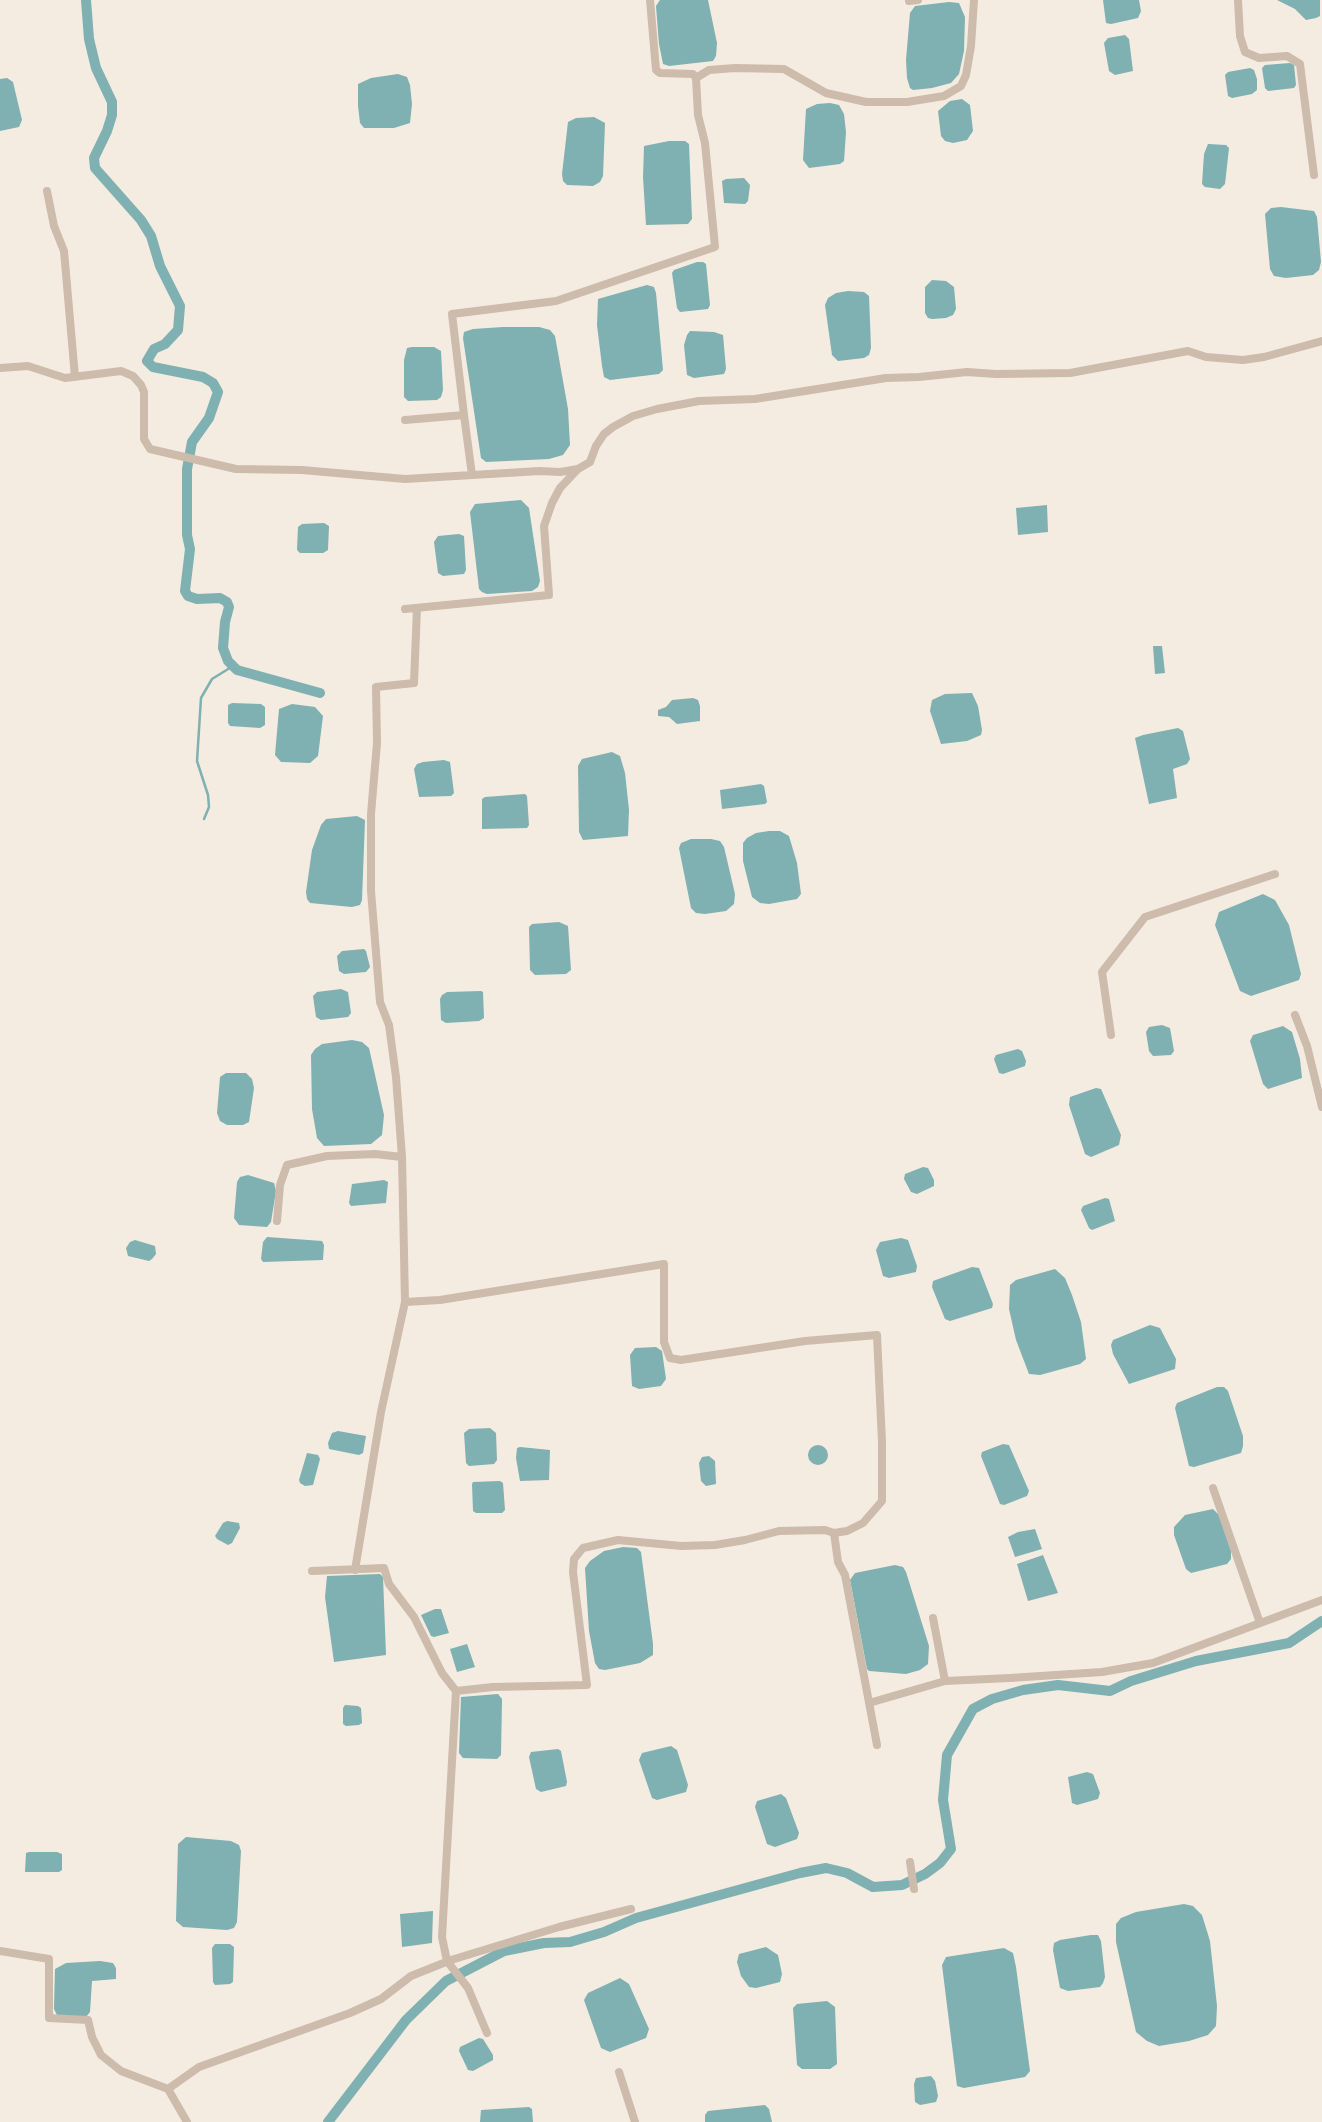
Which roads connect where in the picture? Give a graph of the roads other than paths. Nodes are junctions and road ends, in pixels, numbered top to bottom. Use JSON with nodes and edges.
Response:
{"nodes":[{"id":1,"x":650,"y":0,"type":"edge"},
{"id":2,"x":974,"y":0,"type":"edge"},
{"id":3,"x":1238,"y":0,"type":"edge"},
{"id":4,"x":696,"y":78,"type":"junction"},
{"id":5,"x":1314,"y":174,"type":"dead end"},
{"id":6,"x":47,"y":191,"type":"dead end"},
{"id":7,"x":1322,"y":341,"type":"edge"},
{"id":8,"x":0,"y":368,"type":"edge"},
{"id":9,"x":75,"y":377,"type":"junction"},
{"id":10,"x":464,"y":415,"type":"junction"},
{"id":11,"x":405,"y":420,"type":"dead end"},
{"id":12,"x":576,"y":470,"type":"junction"},
{"id":13,"x":472,"y":475,"type":"junction"},
{"id":14,"x":417,"y":608,"type":"junction"},
{"id":15,"x":405,"y":609,"type":"dead end"},
{"id":16,"x":1275,"y":874,"type":"dead end"},
{"id":17,"x":1294,"y":1014,"type":"dead end"},
{"id":18,"x":1111,"y":1035,"type":"dead end"},
{"id":19,"x":1322,"y":1107,"type":"edge"},
{"id":20,"x":402,"y":1157,"type":"junction"},
{"id":21,"x":277,"y":1221,"type":"dead end"},
{"id":22,"x":405,"y":1302,"type":"junction"},
{"id":23,"x":1213,"y":1488,"type":"dead end"},
{"id":24,"x":834,"y":1533,"type":"junction"},
{"id":25,"x":355,"y":1570,"type":"junction"},
{"id":26,"x":312,"y":1571,"type":"dead end"},
{"id":27,"x":1322,"y":1600,"type":"edge"},
{"id":28,"x":933,"y":1618,"type":"dead end"},
{"id":29,"x":1260,"y":1623,"type":"junction"},
{"id":30,"x":945,"y":1681,"type":"junction"},
{"id":31,"x":456,"y":1691,"type":"junction"},
{"id":32,"x":869,"y":1703,"type":"junction"},
{"id":33,"x":877,"y":1745,"type":"dead end"},
{"id":34,"x":910,"y":1862,"type":"dead end"},
{"id":35,"x":914,"y":1889,"type":"dead end"},
{"id":36,"x":631,"y":1909,"type":"dead end"},
{"id":37,"x":0,"y":1951,"type":"edge"},
{"id":38,"x":449,"y":1965,"type":"junction"},
{"id":39,"x":487,"y":2033,"type":"dead end"},
{"id":40,"x":619,"y":2072,"type":"dead end"},
{"id":41,"x":168,"y":2089,"type":"junction"},
{"id":42,"x":187,"y":2122,"type":"edge"},
{"id":43,"x":635,"y":2122,"type":"edge"}],
"edges":[{"from":1,"to":4,"type":"street"},
{"from":2,"to":4,"type":"street"},
{"from":3,"to":5,"type":"street"},
{"from":4,"to":10,"type":"street"},
{"from":6,"to":9,"type":"street"},
{"from":7,"to":12,"type":"street"},
{"from":8,"to":9,"type":"street"},
{"from":9,"to":13,"type":"street"},
{"from":10,"to":11,"type":"street"},
{"from":10,"to":13,"type":"street"},
{"from":12,"to":13,"type":"street"},
{"from":12,"to":14,"type":"street"},
{"from":14,"to":15,"type":"street"},
{"from":14,"to":20,"type":"street"},
{"from":16,"to":18,"type":"street"},
{"from":17,"to":19,"type":"street"},
{"from":20,"to":21,"type":"street"},
{"from":20,"to":22,"type":"street"},
{"from":22,"to":24,"type":"street"},
{"from":22,"to":25,"type":"street"},
{"from":23,"to":29,"type":"street"},
{"from":24,"to":31,"type":"street"},
{"from":24,"to":32,"type":"street"},
{"from":25,"to":26,"type":"street"},
{"from":25,"to":31,"type":"street"},
{"from":27,"to":29,"type":"street"},
{"from":28,"to":30,"type":"street"},
{"from":29,"to":30,"type":"street"},
{"from":30,"to":32,"type":"street"},
{"from":31,"to":38,"type":"street"},
{"from":32,"to":33,"type":"street"},
{"from":34,"to":35,"type":"street"},
{"from":36,"to":38,"type":"street"},
{"from":37,"to":41,"type":"street"},
{"from":38,"to":39,"type":"street"},
{"from":38,"to":41,"type":"street"},
{"from":40,"to":43,"type":"street"},
{"from":41,"to":42,"type":"street"}]}
